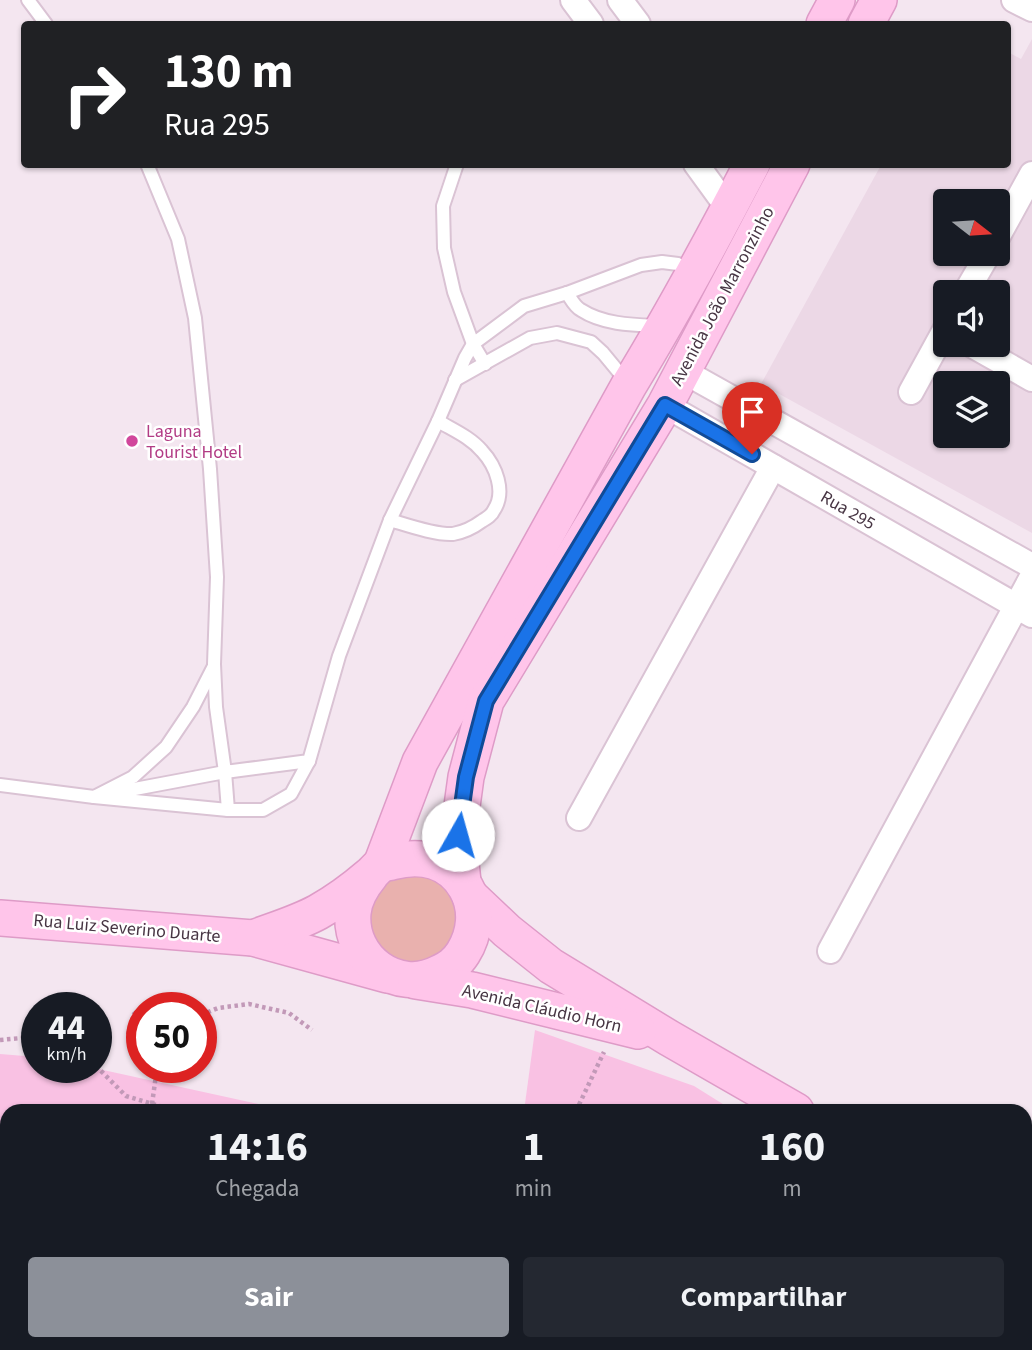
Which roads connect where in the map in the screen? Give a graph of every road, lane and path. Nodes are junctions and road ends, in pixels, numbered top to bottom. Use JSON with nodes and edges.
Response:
{"nodes":[{"id":1,"x":28,"y":0,"type":"edge"},
{"id":2,"x":573,"y":0,"type":"edge"},
{"id":3,"x":620,"y":0,"type":"edge"},
{"id":4,"x":837,"y":0,"type":"edge"},
{"id":5,"x":879,"y":0,"type":"edge"},
{"id":6,"x":1014,"y":0,"type":"edge"},
{"id":7,"x":1032,"y":9,"type":"edge"},
{"id":8,"x":44,"y":21,"type":"edge"},
{"id":9,"x":590,"y":21,"type":"edge"},
{"id":10,"x":636,"y":21,"type":"edge"},
{"id":11,"x":826,"y":21,"type":"edge"},
{"id":12,"x":868,"y":21,"type":"edge"},
{"id":13,"x":149,"y":168,"type":"edge"},
{"id":14,"x":456,"y":168,"type":"edge"},
{"id":15,"x":699,"y":168,"type":"edge"},
{"id":16,"x":748,"y":168,"type":"edge"},
{"id":17,"x":790,"y":168,"type":"edge"},
{"id":18,"x":1032,"y":174,"type":"edge"},
{"id":19,"x":728,"y":208,"type":"junction"},
{"id":20,"x":1010,"y":214,"type":"edge"},
{"id":21,"x":694,"y":273,"type":"junction"},
{"id":22,"x":567,"y":293,"type":"junction"},
{"id":23,"x":600,"y":319,"type":"junction"},
{"id":24,"x":665,"y":327,"type":"junction"},
{"id":25,"x":591,"y":342,"type":"junction"},
{"id":26,"x":474,"y":344,"type":"junction"},
{"id":27,"x":933,"y":352,"type":"edge"},
{"id":28,"x":993,"y":357,"type":"edge"},
{"id":29,"x":485,"y":364,"type":"junction"},
{"id":30,"x":683,"y":371,"type":"junction"},
{"id":31,"x":1032,"y":379,"type":"edge"},
{"id":32,"x":455,"y":380,"type":"junction"},
{"id":33,"x":629,"y":385,"type":"junction"},
{"id":34,"x":911,"y":392,"type":"dead end"},
{"id":35,"x":665,"y":405,"type":"junction"},
{"id":36,"x":438,"y":421,"type":"junction"},
{"id":37,"x":774,"y":467,"type":"junction"},
{"id":38,"x":390,"y":520,"type":"junction"},
{"id":39,"x":1032,"y":566,"type":"edge"},
{"id":40,"x":1032,"y":577,"type":"edge"},
{"id":41,"x":1024,"y":610,"type":"edge"},
{"id":42,"x":214,"y":664,"type":"junction"},
{"id":43,"x":309,"y":761,"type":"junction"},
{"id":44,"x":225,"y":772,"type":"junction"},
{"id":45,"x":0,"y":785,"type":"edge"},
{"id":46,"x":94,"y":797,"type":"junction"},
{"id":47,"x":228,"y":810,"type":"junction"},
{"id":48,"x":579,"y":818,"type":"dead end"},
{"id":49,"x":376,"y":870,"type":"junction"},
{"id":50,"x":467,"y":889,"type":"junction"},
{"id":51,"x":0,"y":918,"type":"edge"},
{"id":52,"x":253,"y":938,"type":"junction"},
{"id":53,"x":830,"y":951,"type":"dead end"},
{"id":54,"x":405,"y":979,"type":"junction"},
{"id":55,"x":217,"y":1008,"type":"edge"},
{"id":56,"x":616,"y":1026,"type":"junction"},
{"id":57,"x":312,"y":1030,"type":"dead end"},
{"id":58,"x":21,"y":1038,"type":"edge"},
{"id":59,"x":669,"y":1038,"type":"junction"},
{"id":60,"x":0,"y":1040,"type":"edge"},
{"id":61,"x":112,"y":1082,"type":"edge"},
{"id":62,"x":155,"y":1083,"type":"edge"},
{"id":63,"x":152,"y":1104,"type":"joint"},
{"id":64,"x":579,"y":1104,"type":"edge"},
{"id":65,"x":784,"y":1104,"type":"edge"}],
"edges":[{"from":1,"to":8,"type":"lane"},
{"from":2,"to":9,"type":"street"},
{"from":3,"to":10,"type":"street"},
{"from":4,"to":11,"type":"main road"},
{"from":5,"to":12,"type":"main road"},
{"from":6,"to":7,"type":"street"},
{"from":13,"to":42,"type":"lane"},
{"from":14,"to":26,"type":"lane"},
{"from":15,"to":19,"type":"street"},
{"from":16,"to":19,"type":"main road","name":"Avenida João Marronzinho"},
{"from":17,"to":30,"type":"main road","name":"Avenida João Marronzinho"},
{"from":18,"to":20,"type":"street"},
{"from":19,"to":21,"type":"main road","name":"Avenida João Marronzinho"},
{"from":21,"to":22,"type":"lane"},
{"from":21,"to":24,"type":"main road","name":"Avenida João Marronzinho"},
{"from":22,"to":23,"type":"lane"},
{"from":22,"to":26,"type":"lane"},
{"from":23,"to":24,"type":"lane"},
{"from":23,"to":25,"type":"lane"},
{"from":24,"to":33,"type":"main road","name":"Avenida João Marronzinho"},
{"from":25,"to":29,"type":"lane"},
{"from":25,"to":33,"type":"lane"},
{"from":26,"to":29,"type":"lane"},
{"from":26,"to":32,"type":"lane"},
{"from":27,"to":34,"type":"street"},
{"from":28,"to":31,"type":"street"},
{"from":29,"to":32,"type":"lane"},
{"from":30,"to":35,"type":"main road","name":"Avenida João Marronzinho"},
{"from":30,"to":39,"type":"street"},
{"from":32,"to":36,"type":"lane"},
{"from":33,"to":49,"type":"main road","name":"Avenida João Marronzinho"},
{"from":35,"to":37,"type":"street","name":"Rua 295"},
{"from":35,"to":50,"type":"main road","name":"Avenida João Marronzinho"},
{"from":36,"to":38,"type":"lane"},
{"from":36,"to":38,"type":"lane"},
{"from":37,"to":41,"type":"street","name":"Rua 295"},
{"from":37,"to":48,"type":"street"},
{"from":38,"to":43,"type":"lane"},
{"from":40,"to":41,"type":"street"},
{"from":41,"to":53,"type":"street"},
{"from":42,"to":44,"type":"lane"},
{"from":42,"to":46,"type":"lane"},
{"from":43,"to":44,"type":"lane"},
{"from":43,"to":47,"type":"lane"},
{"from":44,"to":46,"type":"lane"},
{"from":44,"to":47,"type":"lane"},
{"from":45,"to":46,"type":"lane"},
{"from":46,"to":47,"type":"lane"},
{"from":49,"to":50,"type":"main road"},
{"from":49,"to":52,"type":"main road","name":"Rua Luiz Severino Duarte"},
{"from":49,"to":54,"type":"main road"},
{"from":50,"to":54,"type":"main road"},
{"from":50,"to":59,"type":"main road","name":"Avenida Cláudio Horn"},
{"from":51,"to":52,"type":"main road","name":"Rua Luiz Severino Duarte"},
{"from":52,"to":54,"type":"main road","name":"Rua Luiz Severino Duarte"},
{"from":54,"to":56,"type":"main road","name":"Avenida Cláudio Horn"},
{"from":55,"to":57,"type":"path"},
{"from":56,"to":59,"type":"main road","name":"Avenida Cláudio Horn"},
{"from":56,"to":64,"type":"path"},
{"from":58,"to":60,"type":"path"},
{"from":59,"to":65,"type":"main road","name":"Avenida Cláudio Horn"},
{"from":61,"to":63,"type":"path"},
{"from":62,"to":63,"type":"path"}]}
